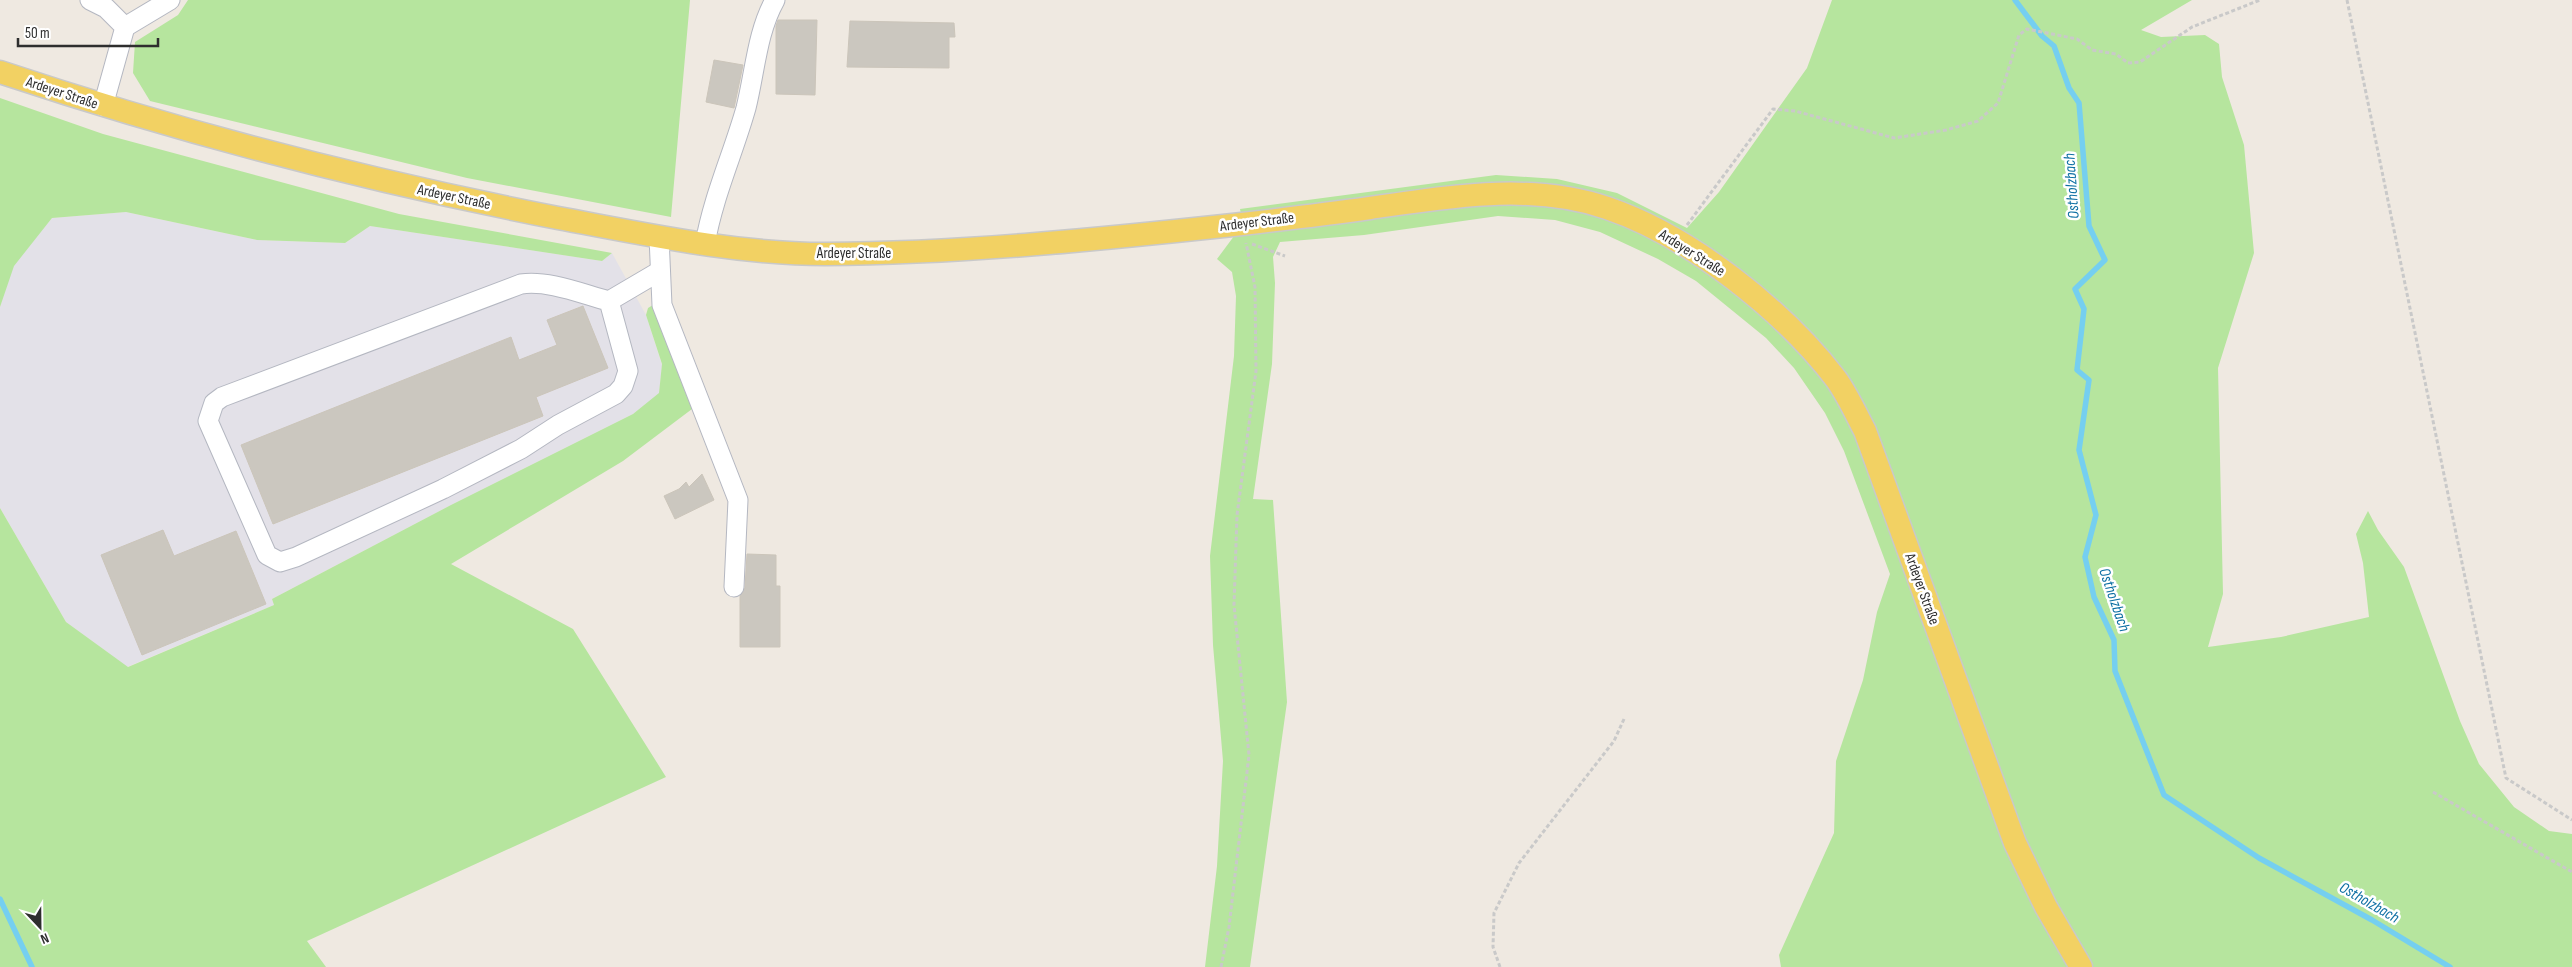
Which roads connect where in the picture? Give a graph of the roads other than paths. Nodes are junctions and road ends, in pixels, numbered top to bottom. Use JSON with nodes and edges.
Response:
{"nodes":[{"id":1,"x":90,"y":0,"type":"edge"},
{"id":2,"x":170,"y":0,"type":"edge"},
{"id":3,"x":776,"y":0,"type":"edge"},
{"id":4,"x":125,"y":27,"type":"junction"},
{"id":5,"x":0,"y":72,"type":"edge"},
{"id":6,"x":103,"y":106,"type":"junction"},
{"id":7,"x":658,"y":237,"type":"junction"},
{"id":8,"x":705,"y":244,"type":"junction"},
{"id":9,"x":660,"y":271,"type":"junction"},
{"id":10,"x":609,"y":301,"type":"junction"},
{"id":11,"x":734,"y":587,"type":"dead end"},
{"id":12,"x":2081,"y":967,"type":"edge"}],
"edges":[{"from":1,"to":4,"type":"lane"},
{"from":2,"to":4,"type":"lane"},
{"from":3,"to":8,"type":"lane"},
{"from":4,"to":6,"type":"lane"},
{"from":5,"to":6,"type":"main road","name":"Ardeyer Straße"},
{"from":6,"to":7,"type":"main road","name":"Ardeyer Straße"},
{"from":7,"to":8,"type":"main road","name":"Ardeyer Straße"},
{"from":7,"to":9,"type":"lane"},
{"from":8,"to":12,"type":"main road","name":"Ardeyer Straße"},
{"from":9,"to":10,"type":"lane"},
{"from":9,"to":11,"type":"lane"},
{"from":10,"to":10,"type":"lane"}]}
